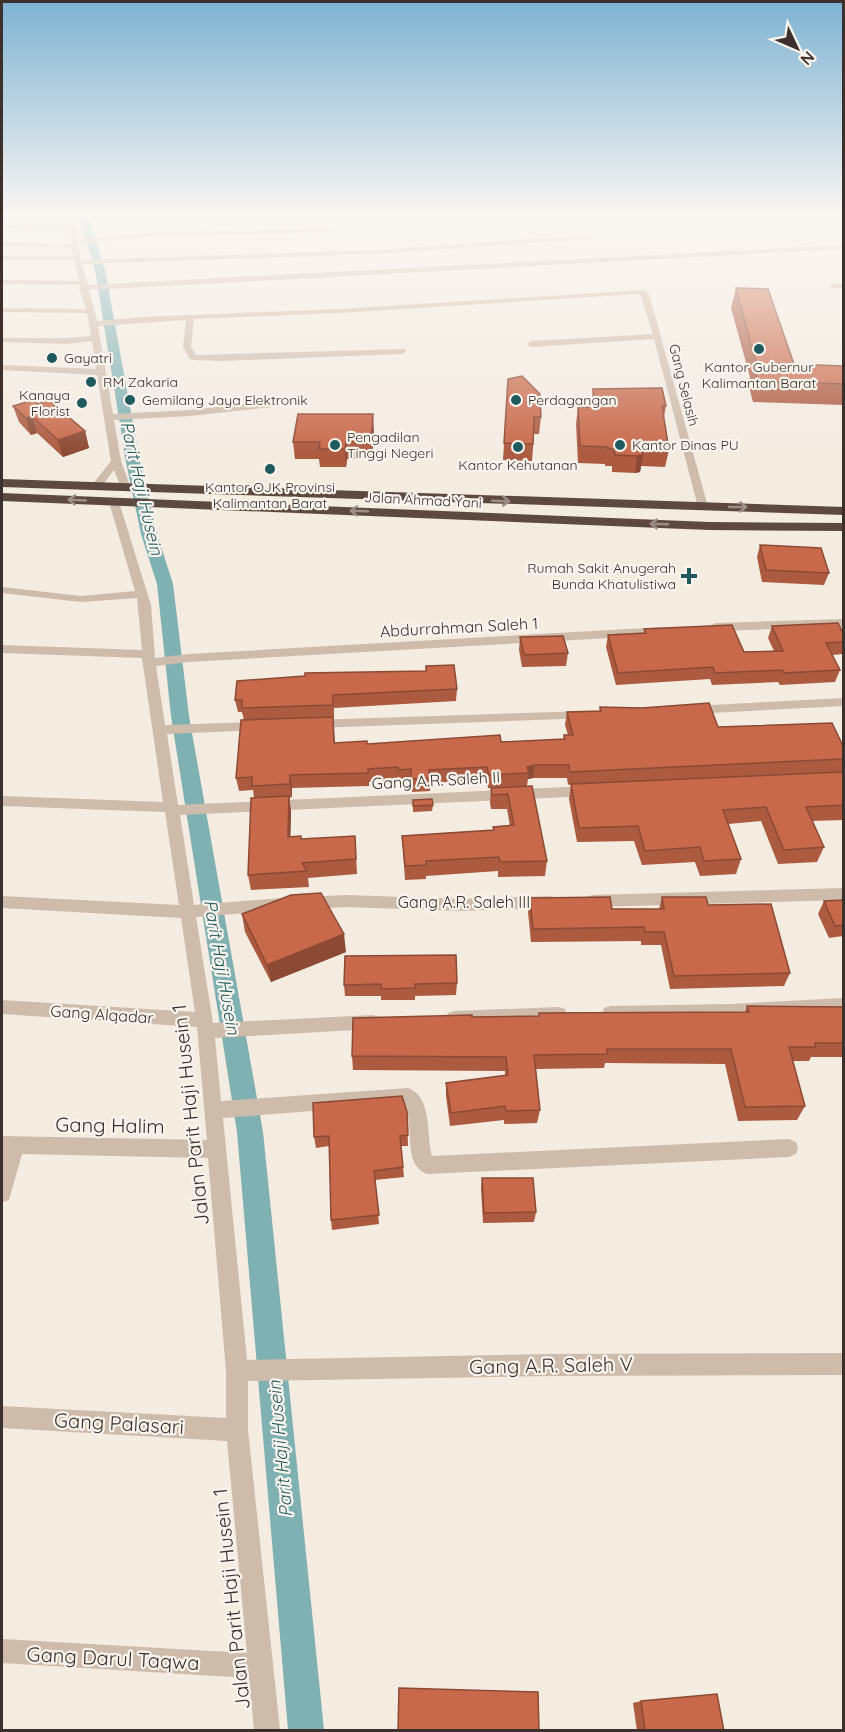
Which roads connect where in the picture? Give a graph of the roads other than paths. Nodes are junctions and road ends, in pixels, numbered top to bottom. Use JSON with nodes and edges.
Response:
{"nodes":[{"id":1,"x":86,"y":294,"type":"edge"},
{"id":2,"x":594,"y":294,"type":"edge"},
{"id":3,"x":644,"y":294,"type":"edge"},
{"id":4,"x":2,"y":310,"type":"edge"},
{"id":5,"x":91,"y":311,"type":"junction"},
{"id":6,"x":190,"y":318,"type":"junction"},
{"id":7,"x":97,"y":324,"type":"junction"},
{"id":8,"x":658,"y":336,"type":"junction"},
{"id":9,"x":95,"y":338,"type":"junction"},
{"id":10,"x":2,"y":340,"type":"edge"},
{"id":11,"x":531,"y":344,"type":"dead end"},
{"id":12,"x":402,"y":351,"type":"dead end"},
{"id":13,"x":2,"y":368,"type":"edge"},
{"id":14,"x":100,"y":372,"type":"junction"},
{"id":15,"x":273,"y":404,"type":"dead end"},
{"id":16,"x":109,"y":417,"type":"junction"},
{"id":17,"x":116,"y":461,"type":"junction"},
{"id":18,"x":2,"y":483,"type":"edge"},
{"id":19,"x":97,"y":485,"type":"junction"},
{"id":20,"x":130,"y":486,"type":"junction"},
{"id":21,"x":2,"y":497,"type":"edge"},
{"id":22,"x":114,"y":502,"type":"junction"},
{"id":23,"x":589,"y":504,"type":"junction"},
{"id":24,"x":703,"y":507,"type":"junction"},
{"id":25,"x":843,"y":511,"type":"edge"},
{"id":26,"x":591,"y":521,"type":"junction"},
{"id":27,"x":843,"y":527,"type":"edge"},
{"id":28,"x":2,"y":590,"type":"edge"},
{"id":29,"x":141,"y":594,"type":"junction"},
{"id":30,"x":843,"y":623,"type":"edge"},
{"id":31,"x":696,"y":629,"type":"edge"},
{"id":32,"x":672,"y":630,"type":"edge"},
{"id":33,"x":2,"y":649,"type":"edge"},
{"id":34,"x":153,"y":659,"type":"junction"},
{"id":35,"x":843,"y":702,"type":"edge"},
{"id":36,"x":681,"y":710,"type":"edge"},
{"id":37,"x":599,"y":714,"type":"edge"},
{"id":38,"x":296,"y":725,"type":"edge"},
{"id":39,"x":273,"y":726,"type":"edge"},
{"id":40,"x":165,"y":730,"type":"junction"},
{"id":41,"x":604,"y":790,"type":"edge"},
{"id":42,"x":2,"y":801,"type":"edge"},
{"id":43,"x":175,"y":809,"type":"junction"},
{"id":44,"x":843,"y":894,"type":"edge"},
{"id":45,"x":2,"y":902,"type":"edge"},
{"id":46,"x":194,"y":911,"type":"junction"},
{"id":47,"x":843,"y":1005,"type":"edge"},
{"id":48,"x":2,"y":1007,"type":"edge"},
{"id":49,"x":597,"y":1013,"type":"edge"},
{"id":50,"x":574,"y":1014,"type":"edge"},
{"id":51,"x":433,"y":1019,"type":"edge"},
{"id":52,"x":387,"y":1022,"type":"edge"},
{"id":53,"x":209,"y":1027,"type":"junction"},
{"id":54,"x":220,"y":1109,"type":"junction"},
{"id":55,"x":8,"y":1145,"type":"edge"},
{"id":56,"x":789,"y":1148,"type":"dead end"},
{"id":57,"x":218,"y":1149,"type":"junction"},
{"id":58,"x":2,"y":1193,"type":"edge"},
{"id":59,"x":843,"y":1364,"type":"edge"},
{"id":60,"x":237,"y":1371,"type":"junction"},
{"id":61,"x":2,"y":1417,"type":"edge"},
{"id":62,"x":237,"y":1430,"type":"junction"},
{"id":63,"x":2,"y":1651,"type":"edge"},
{"id":64,"x":260,"y":1666,"type":"junction"},
{"id":65,"x":267,"y":1731,"type":"edge"}],
"edges":[{"from":1,"to":5,"type":"street"},
{"from":2,"to":6,"type":"street","name":"Gang Selasih"},
{"from":3,"to":8,"type":"street","name":"Gang Selasih"},
{"from":4,"to":5,"type":"street"},
{"from":5,"to":7,"type":"street"},
{"from":6,"to":7,"type":"street","name":"Gang Selasih"},
{"from":6,"to":12,"type":"street"},
{"from":7,"to":9,"type":"street"},
{"from":8,"to":11,"type":"street"},
{"from":8,"to":24,"type":"street","name":"Gang Selasih"},
{"from":9,"to":10,"type":"street"},
{"from":9,"to":14,"type":"street"},
{"from":13,"to":14,"type":"street"},
{"from":14,"to":16,"type":"street"},
{"from":15,"to":16,"type":"street"},
{"from":16,"to":17,"type":"street"},
{"from":17,"to":19,"type":"street"},
{"from":17,"to":20,"type":"street"},
{"from":18,"to":19,"type":"highway","name":"Jalan Ahmad Yani"},
{"from":19,"to":20,"type":"highway","name":"Jalan Ahmad Yani"},
{"from":20,"to":23,"type":"highway","name":"Jalan Ahmad Yani","one_way":true},
{"from":22,"to":21,"type":"highway","name":"Jalan Ahmad Yani","one_way":true},
{"from":26,"to":22,"type":"highway","name":"Jalan Ahmad Yani","one_way":true},
{"from":22,"to":29,"type":"street","name":"Jalan Parit Haji Husein 1"},
{"from":23,"to":24,"type":"highway","name":"Jalan Ahmad Yani"},
{"from":23,"to":26,"type":"highway"},
{"from":24,"to":25,"type":"highway","name":"Jalan Ahmad Yani","one_way":true},
{"from":27,"to":26,"type":"highway","name":"Jalan Ahmad Yani","one_way":true},
{"from":28,"to":29,"type":"street"},
{"from":29,"to":34,"type":"street","name":"Jalan Parit Haji Husein 1"},
{"from":30,"to":31,"type":"street"},
{"from":32,"to":34,"type":"street","name":"Abdurrahman Saleh 1"},
{"from":33,"to":34,"type":"street","name":"Abdurrahman Saleh 1"},
{"from":34,"to":40,"type":"street","name":"Jalan Parit Haji Husein 1"},
{"from":35,"to":36,"type":"street"},
{"from":37,"to":38,"type":"street"},
{"from":39,"to":40,"type":"street"},
{"from":40,"to":43,"type":"street","name":"Jalan Parit Haji Husein 1"},
{"from":41,"to":43,"type":"street","name":"Gang A.R. Saleh II"},
{"from":42,"to":43,"type":"street","name":"Gang A.R. Saleh II"},
{"from":43,"to":46,"type":"street","name":"Jalan Parit Haji Husein 1"},
{"from":44,"to":46,"type":"street","name":"Gang A.R. Saleh III"},
{"from":45,"to":46,"type":"street","name":"Gang A.R. Saleh III"},
{"from":46,"to":53,"type":"street","name":"Jalan Parit Haji Husein 1"},
{"from":47,"to":49,"type":"street"},
{"from":48,"to":53,"type":"street","name":"Gang Alqadar"},
{"from":50,"to":51,"type":"street"},
{"from":52,"to":53,"type":"street","name":"Gang Alqadar"},
{"from":53,"to":54,"type":"street","name":"Jalan Parit Haji Husein 1"},
{"from":54,"to":56,"type":"street"},
{"from":54,"to":57,"type":"street","name":"Jalan Parit Haji Husein 1"},
{"from":55,"to":57,"type":"street","name":"Gang Halim"},
{"from":55,"to":58,"type":"street"},
{"from":57,"to":60,"type":"street","name":"Jalan Parit Haji Husein 1"},
{"from":59,"to":60,"type":"street","name":"Gang A.R. Saleh V"},
{"from":60,"to":62,"type":"street","name":"Jalan Parit Haji Husein 1"},
{"from":61,"to":62,"type":"street","name":"Gang Palasari"},
{"from":62,"to":64,"type":"street","name":"Jalan Parit Haji Husein 1"},
{"from":63,"to":64,"type":"street","name":"Gang Darul Taqwa"},
{"from":64,"to":65,"type":"street","name":"Jalan Parit Haji Husein 1"}]}
